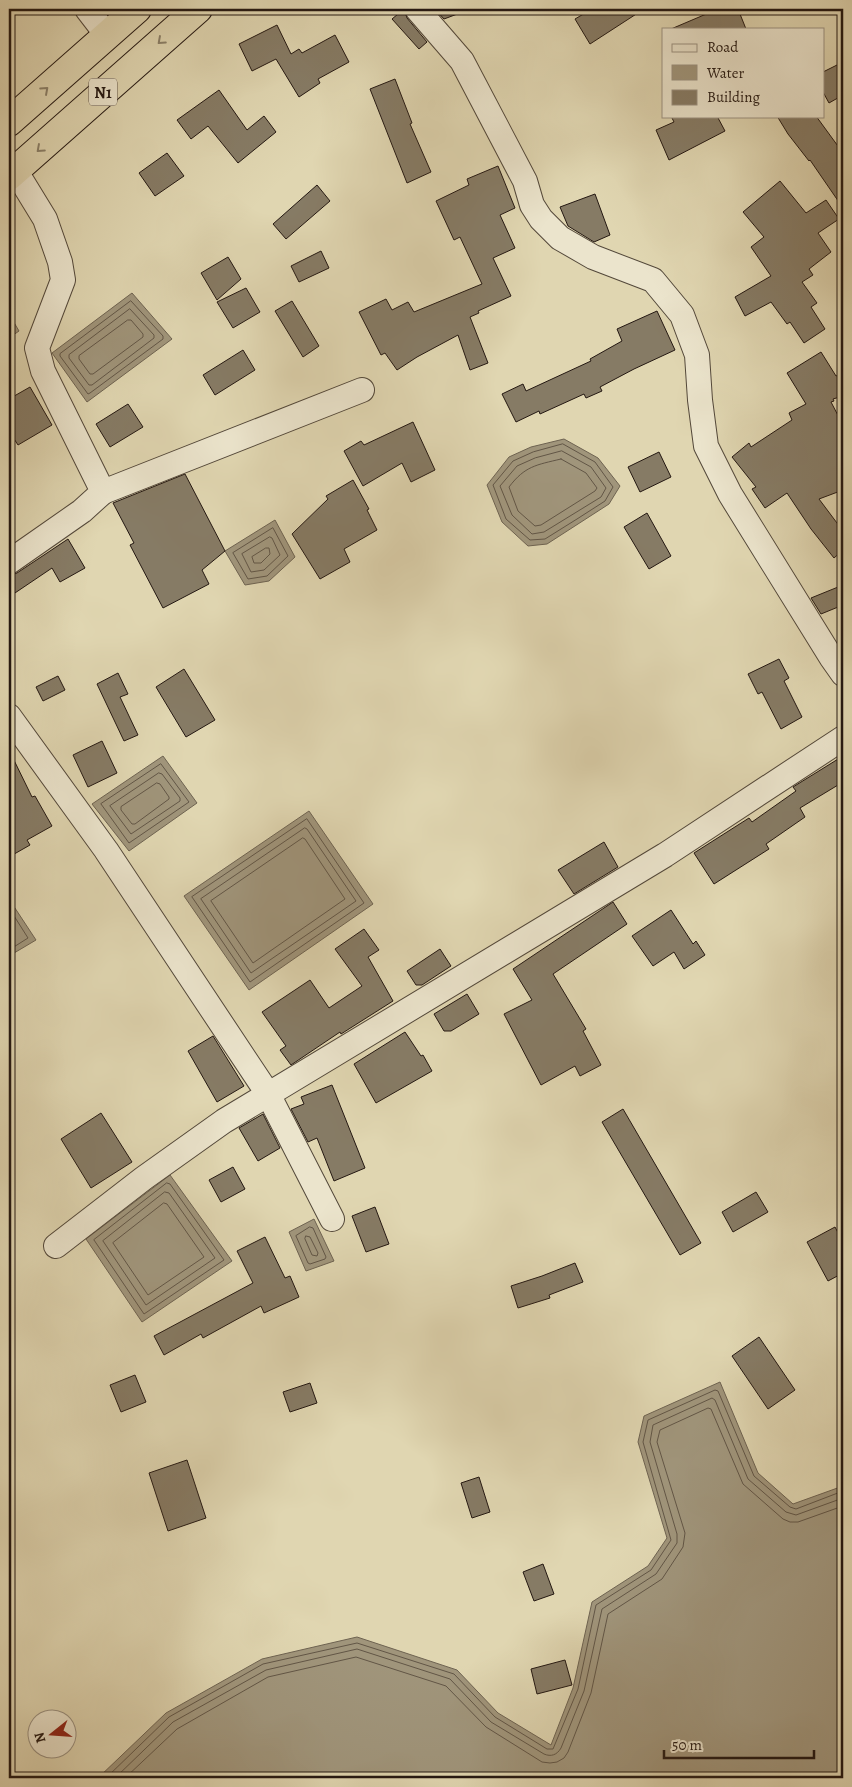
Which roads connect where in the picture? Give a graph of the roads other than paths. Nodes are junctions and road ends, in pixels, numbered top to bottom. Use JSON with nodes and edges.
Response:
{"nodes":[{"id":1,"x":87,"y":9,"type":"edge"},
{"id":2,"x":137,"y":9,"type":"edge"},
{"id":3,"x":198,"y":9,"type":"edge"},
{"id":4,"x":417,"y":9,"type":"edge"},
{"id":5,"x":107,"y":35,"type":"junction"},
{"id":6,"x":9,"y":122,"type":"edge"},
{"id":7,"x":12,"y":173,"type":"edge"},
{"id":8,"x":362,"y":390,"type":"dead end"},
{"id":9,"x":103,"y":492,"type":"junction"},
{"id":10,"x":9,"y":562,"type":"edge"},
{"id":11,"x":843,"y":674,"type":"edge"},
{"id":12,"x":9,"y":716,"type":"edge"},
{"id":13,"x":843,"y":738,"type":"edge"},
{"id":14,"x":268,"y":1094,"type":"junction"},
{"id":15,"x":332,"y":1219,"type":"dead end"},
{"id":16,"x":56,"y":1246,"type":"dead end"}],
"edges":[{"from":1,"to":5,"type":"street"},
{"from":2,"to":5,"type":"highway","number":"N1"},
{"from":3,"to":7,"type":"highway","number":"N1","one_way":true},
{"from":4,"to":11,"type":"street"},
{"from":6,"to":5,"type":"highway","number":"N1","one_way":true},
{"from":7,"to":9,"type":"street"},
{"from":8,"to":9,"type":"street"},
{"from":9,"to":10,"type":"street"},
{"from":12,"to":14,"type":"street"},
{"from":13,"to":14,"type":"street"},
{"from":14,"to":15,"type":"street"},
{"from":14,"to":16,"type":"street"}]}
